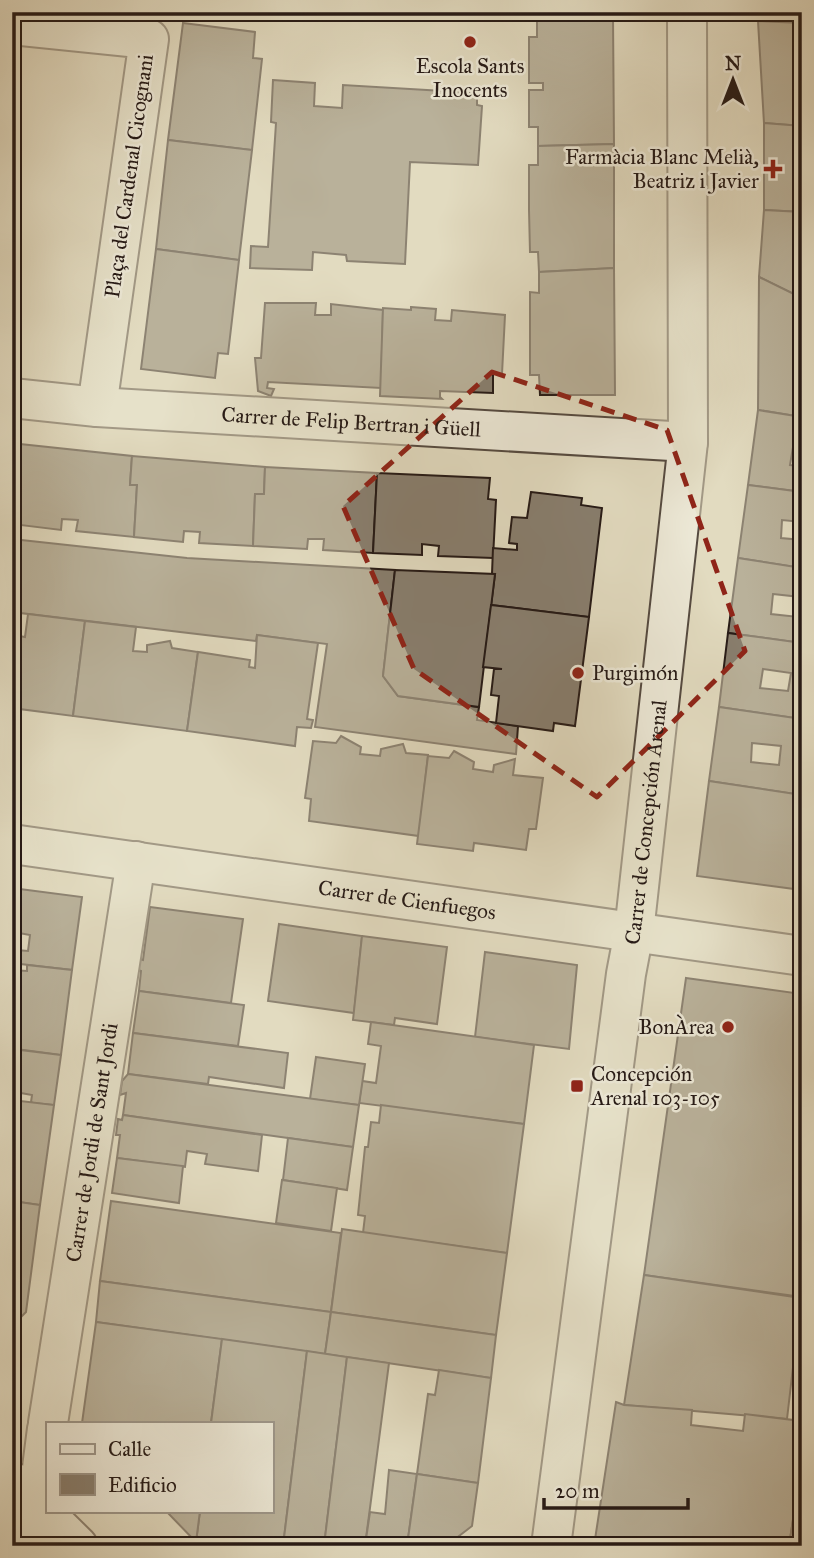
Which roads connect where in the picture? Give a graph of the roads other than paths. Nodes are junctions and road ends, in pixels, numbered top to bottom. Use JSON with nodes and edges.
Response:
{"nodes":[{"id":1,"x":687,"y":12,"type":"edge"},
{"id":2,"x":12,"y":25,"type":"edge"},
{"id":3,"x":12,"y":398,"type":"edge"},
{"id":4,"x":97,"y":407,"type":"junction"},
{"id":5,"x":688,"y":442,"type":"junction"},
{"id":6,"x":12,"y":844,"type":"edge"},
{"id":7,"x":136,"y":861,"type":"junction"},
{"id":8,"x":634,"y":932,"type":"junction"},
{"id":9,"x":802,"y":956,"type":"edge"},
{"id":10,"x":48,"y":1422,"type":"edge"},
{"id":11,"x":46,"y":1432,"type":"edge"},
{"id":12,"x":24,"y":1493,"type":"edge"},
{"id":13,"x":32,"y":1546,"type":"edge"},
{"id":14,"x":78,"y":1546,"type":"edge"},
{"id":15,"x":551,"y":1546,"type":"edge"}],
"edges":[{"from":1,"to":5,"type":"street","name":"Carrer de Concepción Arenal"},
{"from":2,"to":4,"type":"street","name":"Plaça del Cardenal Cicognani"},
{"from":3,"to":4,"type":"street","name":"Carrer de Felip Bertran i Güell"},
{"from":4,"to":5,"type":"street","name":"Carrer de Felip Bertran i Güell"},
{"from":5,"to":8,"type":"street","name":"Carrer de Concepción Arenal"},
{"from":6,"to":7,"type":"street","name":"Carrer de Cienfuegos"},
{"from":7,"to":8,"type":"street","name":"Carrer de Cienfuegos"},
{"from":7,"to":10,"type":"street","name":"Carrer de Jordi de Sant Jordi"},
{"from":8,"to":9,"type":"street","name":"Carrer de Cienfuegos"},
{"from":8,"to":15,"type":"street","name":"Carrer de Concepción Arenal"},
{"from":11,"to":12,"type":"street"},
{"from":12,"to":13,"type":"street"},
{"from":12,"to":14,"type":"street"}]}
